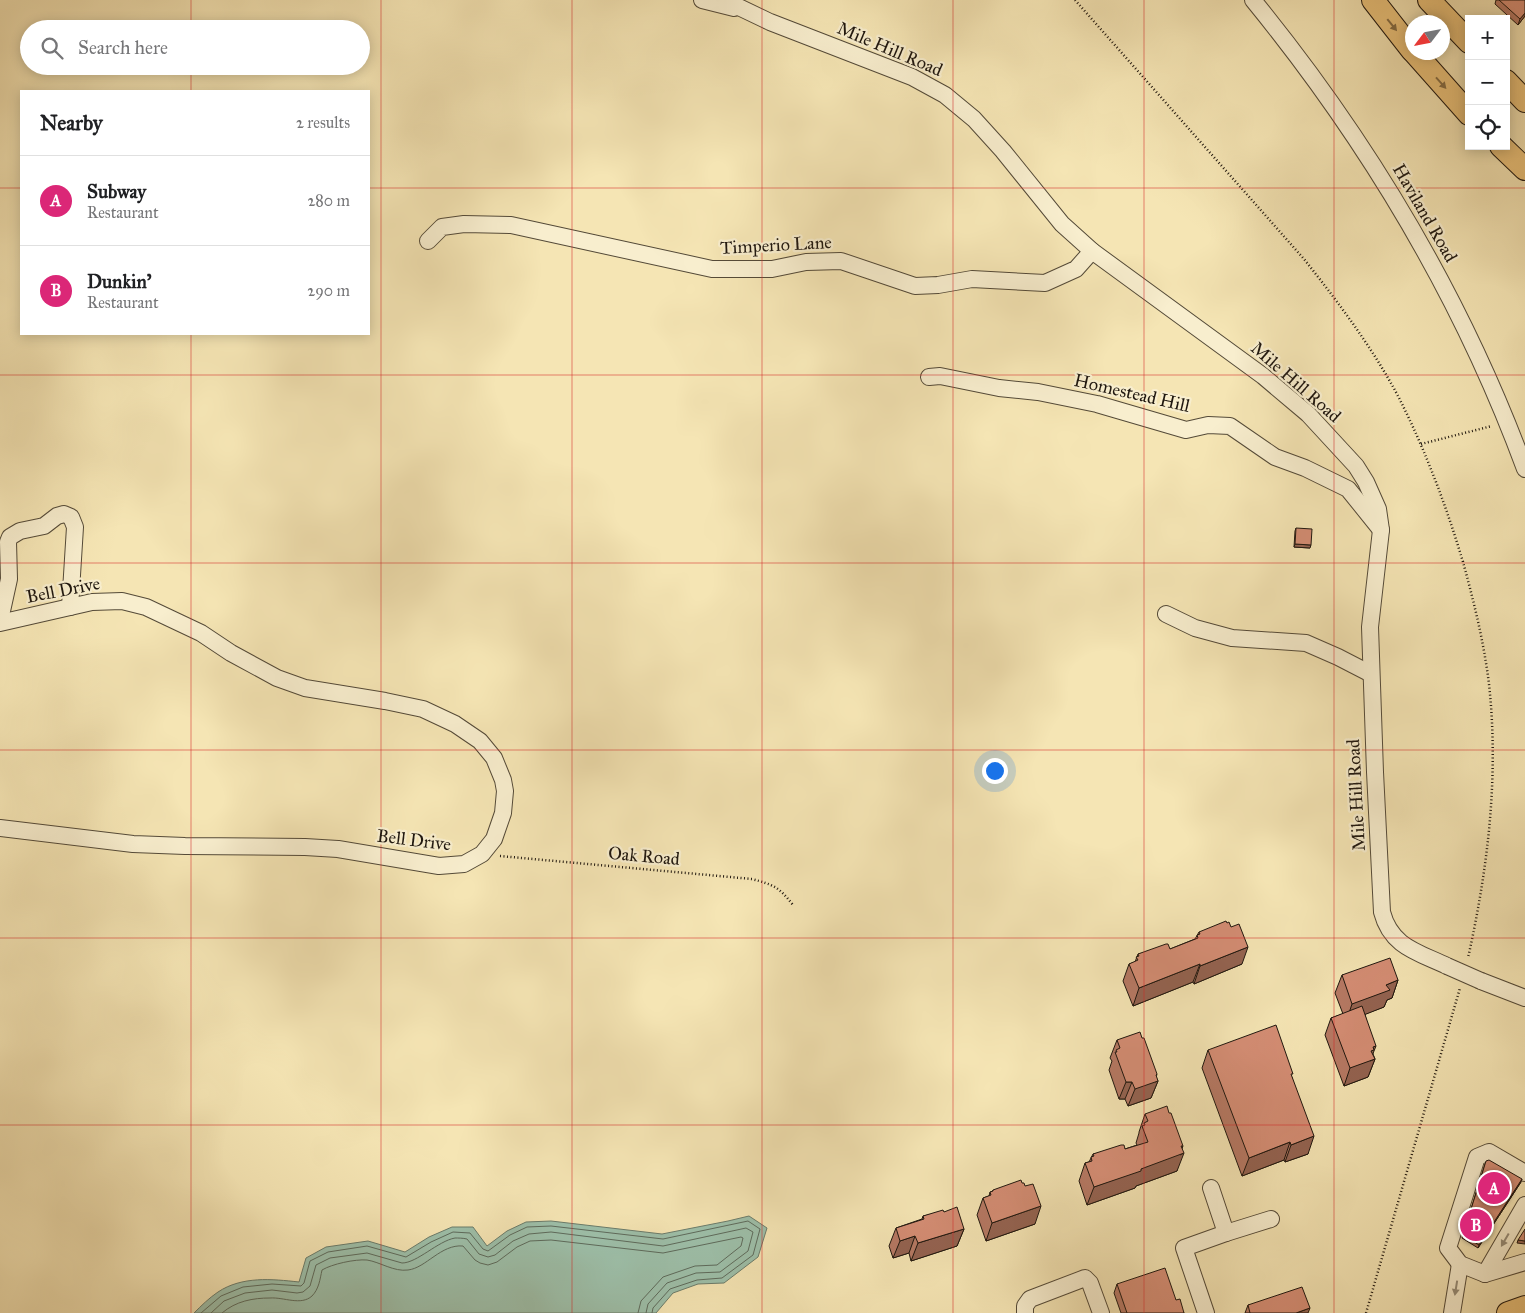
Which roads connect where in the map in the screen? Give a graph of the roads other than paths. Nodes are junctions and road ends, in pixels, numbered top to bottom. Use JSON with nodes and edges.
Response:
{"nodes":[{"id":1,"x":702,"y":0,"type":"edge"},
{"id":2,"x":724,"y":0,"type":"edge"},
{"id":3,"x":1252,"y":0,"type":"edge"},
{"id":4,"x":1373,"y":0,"type":"edge"},
{"id":5,"x":1429,"y":0,"type":"edge"},
{"id":6,"x":748,"y":12,"type":"junction"},
{"id":7,"x":1465,"y":38,"type":"edge"},
{"id":8,"x":1405,"y":41,"type":"edge"},
{"id":9,"x":1421,"y":60,"type":"edge"},
{"id":10,"x":1510,"y":85,"type":"edge"},
{"id":11,"x":1525,"y":101,"type":"edge"},
{"id":12,"x":1465,"y":110,"type":"edge"},
{"id":13,"x":1505,"y":150,"type":"edge"},
{"id":14,"x":1525,"y":169,"type":"edge"},
{"id":15,"x":428,"y":240,"type":"dead end"},
{"id":16,"x":1092,"y":251,"type":"junction"},
{"id":17,"x":929,"y":377,"type":"dead end"},
{"id":18,"x":1525,"y":469,"type":"edge"},
{"id":19,"x":1381,"y":530,"type":"junction"},
{"id":20,"x":70,"y":607,"type":"junction"},
{"id":21,"x":1166,"y":614,"type":"dead end"},
{"id":22,"x":0,"y":622,"type":"edge"},
{"id":23,"x":1371,"y":674,"type":"junction"},
{"id":24,"x":0,"y":828,"type":"edge"},
{"id":25,"x":1525,"y":998,"type":"edge"},
{"id":26,"x":1525,"y":1173,"type":"edge"},
{"id":27,"x":1211,"y":1188,"type":"dead end"},
{"id":28,"x":1525,"y":1205,"type":"edge"},
{"id":29,"x":1271,"y":1219,"type":"dead end"},
{"id":30,"x":1226,"y":1233,"type":"junction"},
{"id":31,"x":1525,"y":1262,"type":"edge"},
{"id":32,"x":1460,"y":1264,"type":"junction"},
{"id":33,"x":1485,"y":1274,"type":"junction"},
{"id":34,"x":1095,"y":1297,"type":"junction"},
{"id":35,"x":1525,"y":1307,"type":"edge"},
{"id":36,"x":1025,"y":1313,"type":"edge"},
{"id":37,"x":1035,"y":1313,"type":"edge"},
{"id":38,"x":1101,"y":1313,"type":"edge"},
{"id":39,"x":1206,"y":1313,"type":"edge"},
{"id":40,"x":1452,"y":1313,"type":"edge"},
{"id":41,"x":1508,"y":1313,"type":"edge"}],
"edges":[{"from":1,"to":6,"type":"street"},
{"from":2,"to":6,"type":"street","name":"Mile Hill Road"},
{"from":3,"to":18,"type":"street","name":"Haviland Road"},
{"from":4,"to":8,"type":"highway","one_way":true},
{"from":5,"to":7,"type":"highway"},
{"from":6,"to":16,"type":"street","name":"Mile Hill Road"},
{"from":9,"to":12,"type":"highway","one_way":true},
{"from":10,"to":11,"type":"highway"},
{"from":13,"to":14,"type":"highway"},
{"from":15,"to":16,"type":"street","name":"Timperio Lane"},
{"from":16,"to":19,"type":"street","name":"Mile Hill Road"},
{"from":17,"to":19,"type":"street","name":"Homestead Hill"},
{"from":19,"to":23,"type":"street","name":"Mile Hill Road"},
{"from":20,"to":22,"type":"street","name":"Bell Drive"},
{"from":20,"to":22,"type":"street"},
{"from":20,"to":24,"type":"street","name":"Bell Drive"},
{"from":21,"to":23,"type":"street"},
{"from":23,"to":25,"type":"street","name":"Mile Hill Road","bridge":true},
{"from":26,"to":32,"type":"street"},
{"from":27,"to":30,"type":"street"},
{"from":28,"to":33,"type":"street","one_way":true},
{"from":29,"to":30,"type":"street"},
{"from":30,"to":39,"type":"street"},
{"from":31,"to":33,"type":"street"},
{"from":32,"to":33,"type":"street"},
{"from":32,"to":40,"type":"street","one_way":true},
{"from":34,"to":36,"type":"street"},
{"from":34,"to":37,"type":"street"},
{"from":34,"to":38,"type":"street"},
{"from":35,"to":41,"type":"highway"}]}
